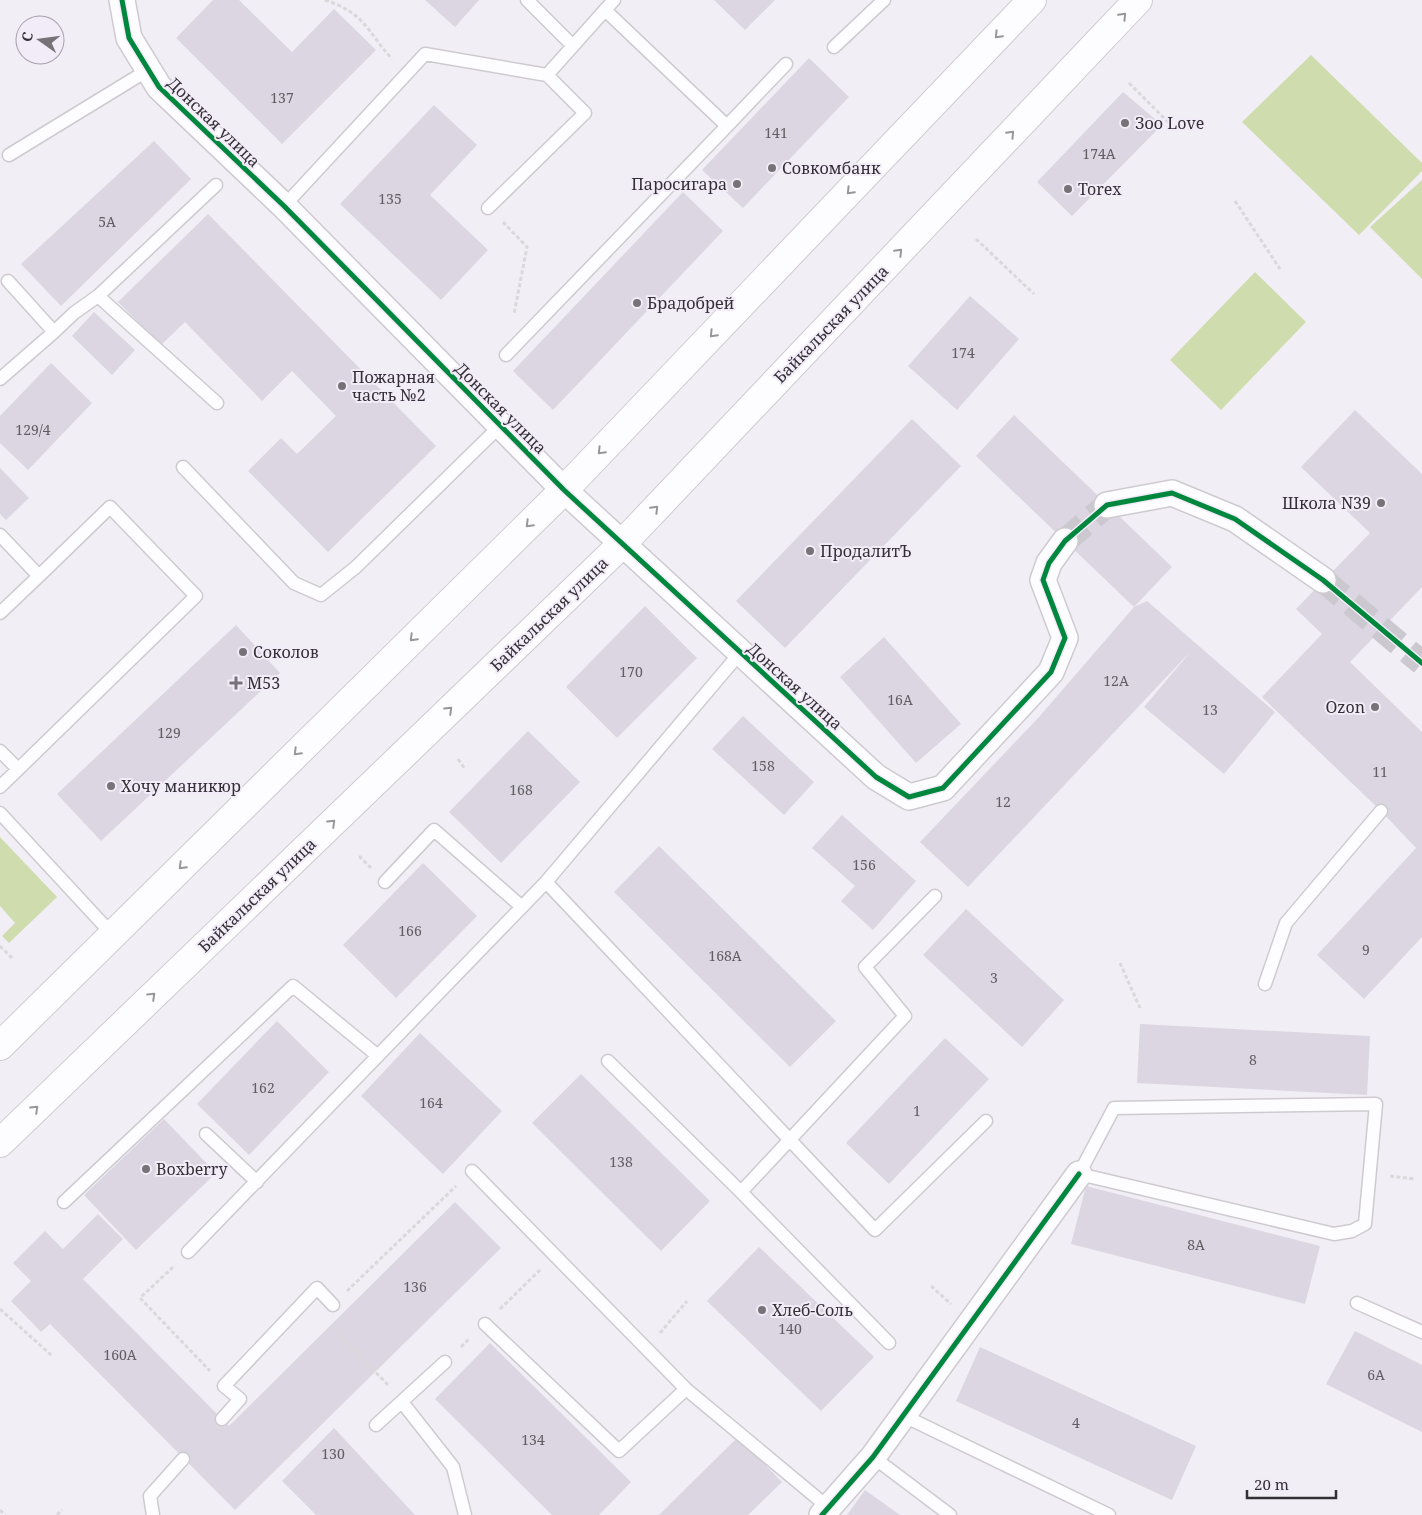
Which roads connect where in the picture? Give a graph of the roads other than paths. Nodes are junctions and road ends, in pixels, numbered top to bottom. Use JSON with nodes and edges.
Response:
{"nodes":[{"id":1,"x":122,"y":0,"type":"edge"},
{"id":2,"x":527,"y":0,"type":"edge"},
{"id":3,"x":614,"y":0,"type":"edge"},
{"id":4,"x":884,"y":0,"type":"edge"},
{"id":5,"x":1032,"y":0,"type":"edge"},
{"id":6,"x":1138,"y":0,"type":"edge"},
{"id":7,"x":605,"y":10,"type":"junction"},
{"id":8,"x":573,"y":46,"type":"junction"},
{"id":9,"x":834,"y":47,"type":"dead end"},
{"id":10,"x":786,"y":64,"type":"dead end"},
{"id":11,"x":148,"y":70,"type":"junction"},
{"id":12,"x":547,"y":75,"type":"junction"},
{"id":13,"x":726,"y":126,"type":"junction"},
{"id":14,"x":8,"y":155,"type":"dead end"},
{"id":15,"x":216,"y":185,"type":"dead end"},
{"id":16,"x":284,"y":206,"type":"junction"},
{"id":17,"x":488,"y":208,"type":"road end"},
{"id":18,"x":8,"y":281,"type":"dead end"},
{"id":19,"x":98,"y":296,"type":"junction"},
{"id":20,"x":54,"y":332,"type":"junction"},
{"id":21,"x":506,"y":356,"type":"road end"},
{"id":22,"x":0,"y":379,"type":"edge"},
{"id":23,"x":217,"y":403,"type":"dead end"},
{"id":24,"x":501,"y":425,"type":"junction"},
{"id":25,"x":183,"y":467,"type":"dead end"},
{"id":26,"x":564,"y":490,"type":"junction"},
{"id":27,"x":1107,"y":505,"type":"tunnel mouth"},
{"id":28,"x":0,"y":536,"type":"edge"},
{"id":29,"x":1065,"y":541,"type":"tunnel mouth"},
{"id":30,"x":621,"y":545,"type":"junction"},
{"id":31,"x":39,"y":576,"type":"junction"},
{"id":32,"x":1323,"y":580,"type":"tunnel mouth"},
{"id":33,"x":0,"y":613,"type":"edge"},
{"id":34,"x":740,"y":653,"type":"junction"},
{"id":35,"x":0,"y":752,"type":"edge"},
{"id":36,"x":18,"y":770,"type":"junction"},
{"id":37,"x":0,"y":787,"type":"edge"},
{"id":38,"x":1381,"y":811,"type":"dead end"},
{"id":39,"x":0,"y":813,"type":"edge"},
{"id":40,"x":385,"y":882,"type":"dead end"},
{"id":41,"x":546,"y":882,"type":"junction"},
{"id":42,"x":935,"y":896,"type":"dead end"},
{"id":43,"x":522,"y":907,"type":"junction"},
{"id":44,"x":112,"y":934,"type":"junction"},
{"id":45,"x":1265,"y":984,"type":"dead end"},
{"id":46,"x":0,"y":1046,"type":"edge"},
{"id":47,"x":378,"y":1056,"type":"junction"},
{"id":48,"x":608,"y":1061,"type":"dead end"},
{"id":49,"x":986,"y":1121,"type":"dead end"},
{"id":50,"x":206,"y":1134,"type":"dead end"},
{"id":51,"x":790,"y":1141,"type":"junction"},
{"id":52,"x":0,"y":1143,"type":"edge"},
{"id":53,"x":472,"y":1171,"type":"road end"},
{"id":54,"x":1080,"y":1174,"type":"junction"},
{"id":55,"x":257,"y":1182,"type":"junction"},
{"id":56,"x":741,"y":1192,"type":"junction"},
{"id":57,"x":64,"y":1202,"type":"dead end"},
{"id":58,"x":188,"y":1252,"type":"road end"},
{"id":59,"x":1357,"y":1303,"type":"dead end"},
{"id":60,"x":333,"y":1305,"type":"road end"},
{"id":61,"x":485,"y":1324,"type":"dead end"},
{"id":62,"x":1422,"y":1332,"type":"edge"},
{"id":63,"x":889,"y":1343,"type":"dead end"},
{"id":64,"x":445,"y":1362,"type":"dead end"},
{"id":65,"x":686,"y":1389,"type":"junction"},
{"id":66,"x":402,"y":1402,"type":"junction"},
{"id":67,"x":904,"y":1416,"type":"junction"},
{"id":68,"x":222,"y":1419,"type":"dead end"},
{"id":69,"x":376,"y":1425,"type":"dead end"},
{"id":70,"x":873,"y":1457,"type":"junction"},
{"id":71,"x":183,"y":1458,"type":"dead end"},
{"id":72,"x":826,"y":1511,"type":"edge"},
{"id":73,"x":153,"y":1515,"type":"edge"},
{"id":74,"x":465,"y":1515,"type":"edge"},
{"id":75,"x":950,"y":1515,"type":"edge"},
{"id":76,"x":1109,"y":1515,"type":"edge"}],
"edges":[{"from":1,"to":11,"type":"street","name":"Донская улица"},
{"from":2,"to":8,"type":"lane"},
{"from":3,"to":7,"type":"lane"},
{"from":4,"to":9,"type":"lane"},
{"from":5,"to":26,"type":"main road","one_way":true},
{"from":30,"to":6,"type":"main road","name":"Байкальская улица","one_way":true},
{"from":7,"to":8,"type":"lane"},
{"from":7,"to":13,"type":"lane"},
{"from":8,"to":12,"type":"lane"},
{"from":10,"to":13,"type":"lane"},
{"from":11,"to":14,"type":"lane"},
{"from":11,"to":16,"type":"street","name":"Донская улица"},
{"from":12,"to":16,"type":"lane"},
{"from":12,"to":17,"type":"lane"},
{"from":13,"to":21,"type":"lane"},
{"from":15,"to":19,"type":"lane"},
{"from":16,"to":24,"type":"street","name":"Донская улица"},
{"from":18,"to":20,"type":"lane"},
{"from":19,"to":20,"type":"lane"},
{"from":19,"to":23,"type":"lane"},
{"from":20,"to":22,"type":"lane"},
{"from":24,"to":25,"type":"lane"},
{"from":24,"to":26,"type":"street","name":"Донская улица"},
{"from":26,"to":30,"type":"street","name":"Донская улица"},
{"from":26,"to":44,"type":"main road","one_way":true},
{"from":27,"to":32,"type":"street"},
{"from":28,"to":31,"type":"lane"},
{"from":29,"to":34,"type":"street","name":"Донская улица"},
{"from":30,"to":34,"type":"street","name":"Донская улица"},
{"from":52,"to":30,"type":"main road","name":"Байкальская улица","one_way":true},
{"from":31,"to":33,"type":"lane"},
{"from":31,"to":36,"type":"lane"},
{"from":34,"to":41,"type":"lane"},
{"from":35,"to":36,"type":"lane"},
{"from":36,"to":37,"type":"lane"},
{"from":38,"to":45,"type":"lane"},
{"from":39,"to":44,"type":"lane"},
{"from":40,"to":43,"type":"lane"},
{"from":41,"to":43,"type":"lane"},
{"from":41,"to":51,"type":"lane"},
{"from":42,"to":51,"type":"lane"},
{"from":43,"to":47,"type":"lane"},
{"from":44,"to":46,"type":"main road"},
{"from":47,"to":55,"type":"lane"},
{"from":47,"to":57,"type":"lane"},
{"from":48,"to":56,"type":"lane"},
{"from":49,"to":51,"type":"lane"},
{"from":50,"to":55,"type":"lane"},
{"from":51,"to":56,"type":"lane"},
{"from":53,"to":65,"type":"lane"},
{"from":54,"to":54,"type":"lane"},
{"from":54,"to":67,"type":"street"},
{"from":55,"to":58,"type":"lane"},
{"from":56,"to":63,"type":"lane"},
{"from":59,"to":62,"type":"lane"},
{"from":60,"to":68,"type":"lane"},
{"from":61,"to":65,"type":"lane"},
{"from":64,"to":66,"type":"lane"},
{"from":65,"to":72,"type":"lane"},
{"from":66,"to":69,"type":"lane"},
{"from":66,"to":74,"type":"lane"},
{"from":67,"to":70,"type":"street"},
{"from":67,"to":76,"type":"lane"},
{"from":70,"to":72,"type":"street"},
{"from":70,"to":75,"type":"lane"},
{"from":71,"to":73,"type":"lane"}]}
